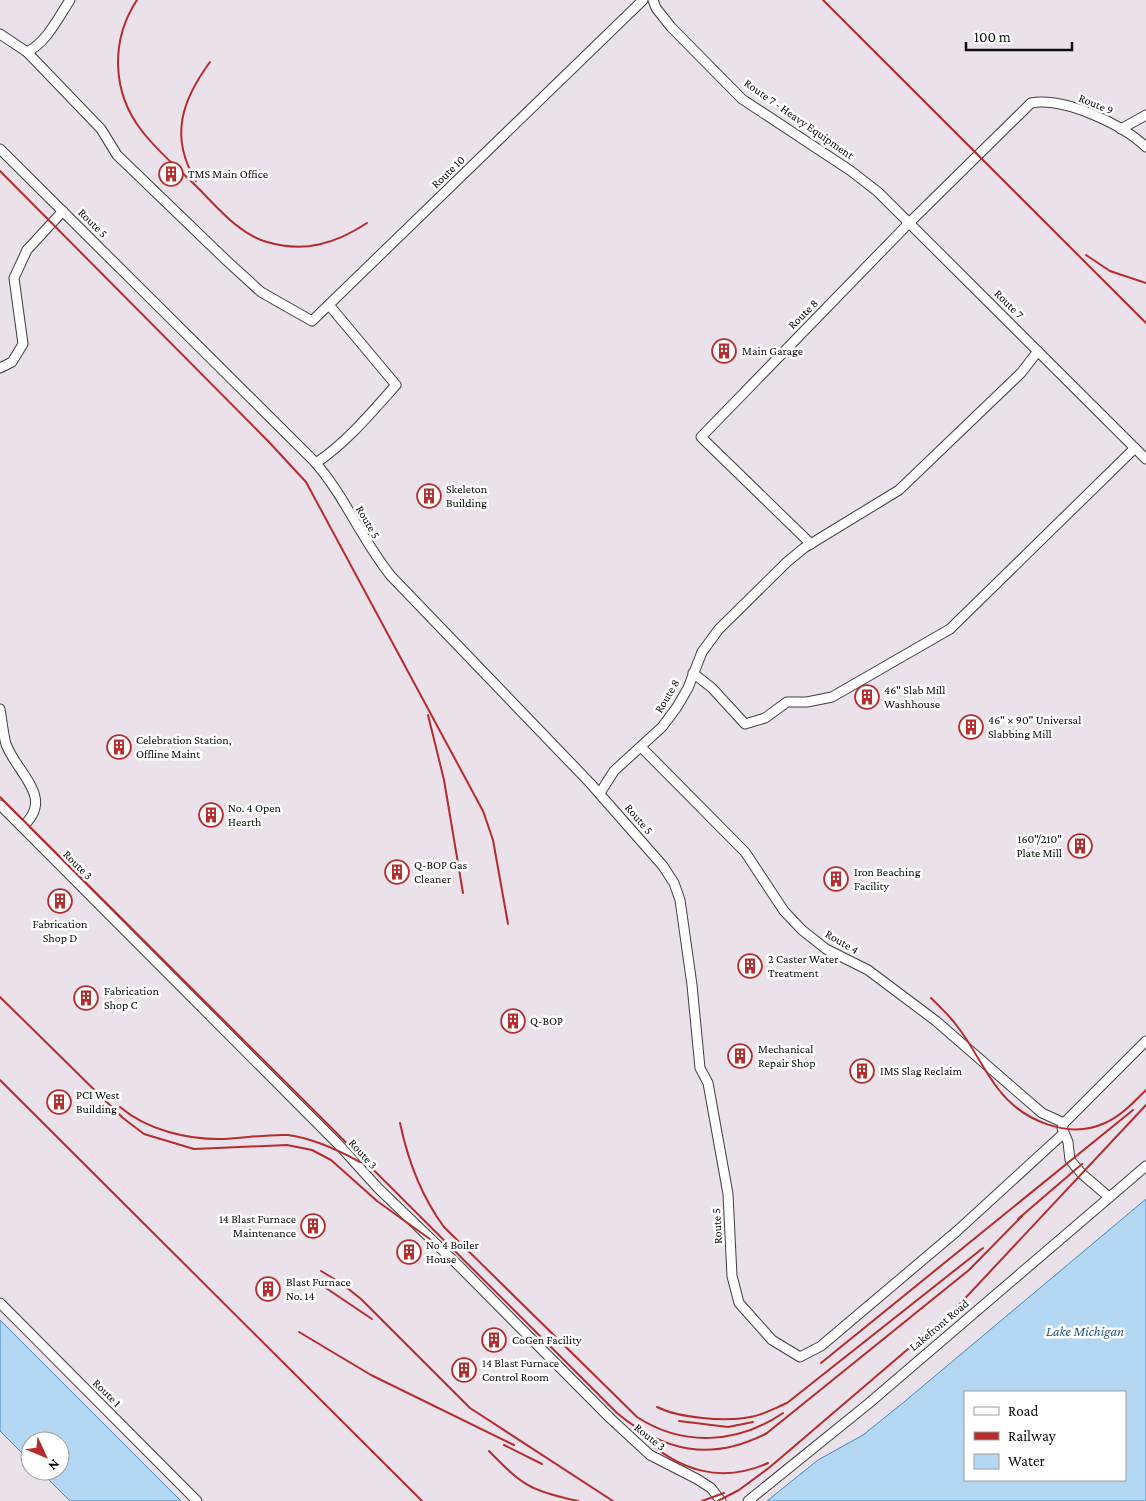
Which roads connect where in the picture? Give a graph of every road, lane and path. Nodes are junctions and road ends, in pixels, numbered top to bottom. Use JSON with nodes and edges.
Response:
{"nodes":[{"id":1,"x":70,"y":0,"type":"edge"},
{"id":2,"x":643,"y":0,"type":"edge"},
{"id":3,"x":653,"y":0,"type":"edge"},
{"id":4,"x":0,"y":34,"type":"edge"},
{"id":5,"x":27,"y":52,"type":"junction"},
{"id":6,"x":1031,"y":103,"type":"joint"},
{"id":7,"x":1146,"y":115,"type":"edge"},
{"id":8,"x":1121,"y":129,"type":"junction"},
{"id":9,"x":1146,"y":147,"type":"edge"},
{"id":10,"x":0,"y":149,"type":"edge"},
{"id":11,"x":851,"y":171,"type":"joint"},
{"id":12,"x":63,"y":212,"type":"junction"},
{"id":13,"x":909,"y":223,"type":"junction"},
{"id":14,"x":329,"y":305,"type":"junction"},
{"id":15,"x":1038,"y":351,"type":"junction"},
{"id":16,"x":0,"y":368,"type":"edge"},
{"id":17,"x":1135,"y":448,"type":"junction"},
{"id":18,"x":1146,"y":459,"type":"edge"},
{"id":19,"x":316,"y":463,"type":"junction"},
{"id":20,"x":811,"y":544,"type":"junction"},
{"id":21,"x":693,"y":673,"type":"junction"},
{"id":22,"x":0,"y":709,"type":"edge"},
{"id":23,"x":641,"y":747,"type":"junction"},
{"id":24,"x":600,"y":793,"type":"junction"},
{"id":25,"x":0,"y":805,"type":"edge"},
{"id":26,"x":22,"y":827,"type":"junction"},
{"id":27,"x":1146,"y":1041,"type":"edge"},
{"id":28,"x":1064,"y":1123,"type":"junction"},
{"id":29,"x":1064,"y":1133,"type":"junction"},
{"id":30,"x":1146,"y":1166,"type":"edge"},
{"id":31,"x":1109,"y":1197,"type":"junction"},
{"id":32,"x":0,"y":1303,"type":"edge"},
{"id":33,"x":197,"y":1501,"type":"edge"},
{"id":34,"x":721,"y":1501,"type":"edge"},
{"id":35,"x":748,"y":1501,"type":"edge"}],
"edges":[{"from":1,"to":5,"type":"street"},
{"from":2,"to":14,"type":"street","name":"Route 10"},
{"from":3,"to":11,"type":"street","name":"Route 7 - Heavy Equipment"},
{"from":4,"to":5,"type":"street"},
{"from":5,"to":14,"type":"street","name":"Route 10"},
{"from":6,"to":8,"type":"street","name":"Route 9"},
{"from":6,"to":13,"type":"street","name":"Route 8"},
{"from":7,"to":8,"type":"street"},
{"from":8,"to":9,"type":"street","name":"Route 9"},
{"from":10,"to":12,"type":"street","name":"Route 5"},
{"from":11,"to":13,"type":"street","name":"Route 7"},
{"from":12,"to":16,"type":"street"},
{"from":12,"to":19,"type":"street","name":"Route 5"},
{"from":13,"to":15,"type":"street","name":"Route 7"},
{"from":13,"to":20,"type":"street","name":"Route 8"},
{"from":14,"to":19,"type":"street"},
{"from":15,"to":17,"type":"street","name":"Route 7"},
{"from":15,"to":20,"type":"street","name":"Route 8"},
{"from":17,"to":18,"type":"street","name":"Route 7"},
{"from":17,"to":21,"type":"street"},
{"from":19,"to":24,"type":"street","name":"Route 5"},
{"from":20,"to":21,"type":"street","name":"Route 8"},
{"from":21,"to":23,"type":"street","name":"Route 8"},
{"from":22,"to":26,"type":"street"},
{"from":23,"to":24,"type":"street","name":"Route 8"},
{"from":23,"to":28,"type":"street","name":"Route 4"},
{"from":24,"to":29,"type":"street","name":"Route 5"},
{"from":25,"to":26,"type":"street","name":"Route 3"},
{"from":26,"to":34,"type":"street","name":"Route 3"},
{"from":27,"to":28,"type":"street"},
{"from":28,"to":29,"type":"street"},
{"from":29,"to":31,"type":"street"},
{"from":30,"to":31,"type":"street","name":"Lakefront Road"},
{"from":31,"to":35,"type":"street","name":"Lakefront Road"},
{"from":32,"to":33,"type":"street","name":"Route 1"}]}
